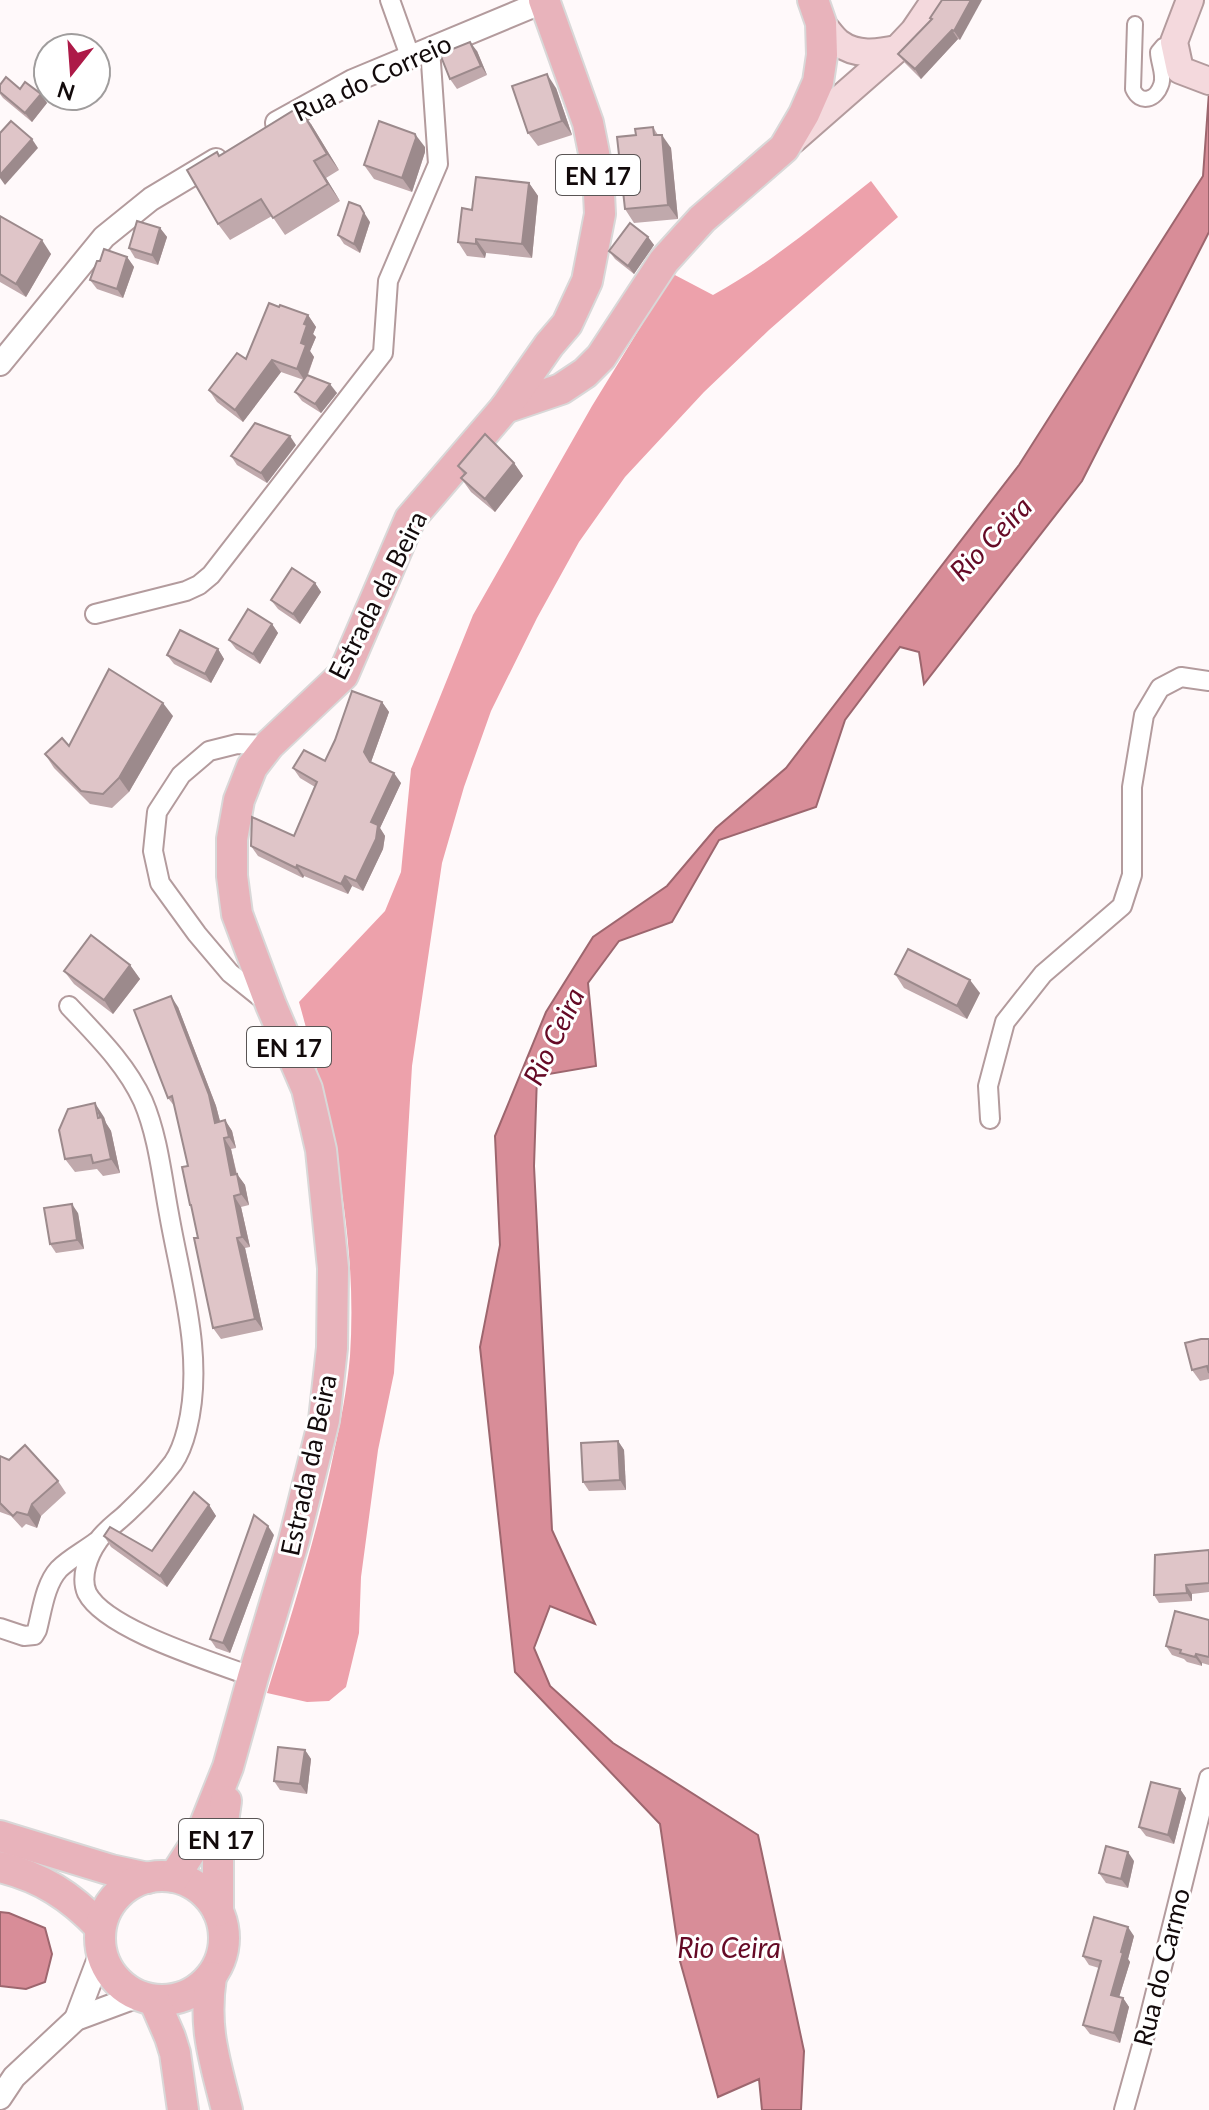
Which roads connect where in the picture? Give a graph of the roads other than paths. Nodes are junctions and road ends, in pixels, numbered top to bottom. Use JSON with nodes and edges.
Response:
{"nodes":[{"id":1,"x":390,"y":0,"type":"edge"},
{"id":2,"x":935,"y":0,"type":"edge"},
{"id":3,"x":1190,"y":0,"type":"edge"},
{"id":4,"x":544,"y":1,"type":"edge"},
{"id":5,"x":817,"y":12,"type":"edge"},
{"id":6,"x":1135,"y":24,"type":"dead end"},
{"id":7,"x":1174,"y":42,"type":"junction"},
{"id":8,"x":897,"y":49,"type":"junction"},
{"id":9,"x":420,"y":52,"type":"junction"},
{"id":10,"x":1209,"y":81,"type":"edge"},
{"id":11,"x":259,"y":134,"type":"edge"},
{"id":12,"x":784,"y":148,"type":"junction"},
{"id":13,"x":232,"y":150,"type":"edge"},
{"id":14,"x":549,"y":345,"type":"junction"},
{"id":15,"x":0,"y":364,"type":"edge"},
{"id":16,"x":561,"y":389,"type":"junction"},
{"id":17,"x":505,"y":408,"type":"junction"},
{"id":18,"x":95,"y":614,"type":"dead end"},
{"id":19,"x":1209,"y":681,"type":"edge"},
{"id":20,"x":269,"y":745,"type":"junction"},
{"id":21,"x":271,"y":1005,"type":"junction"},
{"id":22,"x":69,"y":1006,"type":"dead end"},
{"id":23,"x":990,"y":1119,"type":"dead end"},
{"id":24,"x":98,"y":1541,"type":"junction"},
{"id":25,"x":0,"y":1628,"type":"edge"},
{"id":26,"x":253,"y":1677,"type":"junction"},
{"id":27,"x":228,"y":1767,"type":"junction"},
{"id":28,"x":1209,"y":1778,"type":"edge"},
{"id":29,"x":0,"y":1836,"type":"edge"},
{"id":30,"x":0,"y":1867,"type":"edge"},
{"id":31,"x":161,"y":1878,"type":"junction"},
{"id":32,"x":218,"y":1911,"type":"junction"},
{"id":33,"x":100,"y":1940,"type":"junction"},
{"id":34,"x":211,"y":1977,"type":"junction"},
{"id":35,"x":146,"y":1998,"type":"junction"},
{"id":36,"x":76,"y":2019,"type":"junction"},
{"id":37,"x":0,"y":2098,"type":"edge"},
{"id":38,"x":183,"y":2110,"type":"edge"},
{"id":39,"x":227,"y":2110,"type":"edge"},
{"id":40,"x":1124,"y":2110,"type":"edge"}],
"edges":[{"from":1,"to":9,"type":"street"},
{"from":2,"to":8,"type":"main road"},
{"from":3,"to":7,"type":"main road"},
{"from":4,"to":9,"type":"street","name":"Rua do Correio"},
{"from":4,"to":14,"type":"main road","name":"Estrada da Beira","number":"EN 17"},
{"from":5,"to":8,"type":"main road"},
{"from":5,"to":12,"type":"main road"},
{"from":6,"to":7,"type":"street"},
{"from":7,"to":10,"type":"main road"},
{"from":8,"to":12,"type":"main road"},
{"from":9,"to":11,"type":"street","name":"Rua do Correio"},
{"from":9,"to":18,"type":"street"},
{"from":12,"to":16,"type":"main road"},
{"from":13,"to":15,"type":"street"},
{"from":14,"to":16,"type":"main road"},
{"from":14,"to":17,"type":"main road","name":"Estrada da Beira","number":"EN 17"},
{"from":16,"to":17,"type":"main road"},
{"from":17,"to":20,"type":"main road","name":"Estrada da Beira","number":"EN 17"},
{"from":19,"to":23,"type":"street"},
{"from":20,"to":21,"type":"main road","name":"Estrada da Beira","number":"EN 17"},
{"from":20,"to":21,"type":"street"},
{"from":21,"to":26,"type":"main road","name":"Estrada da Beira","number":"EN 17"},
{"from":22,"to":24,"type":"street"},
{"from":24,"to":25,"type":"street"},
{"from":24,"to":26,"type":"street"},
{"from":26,"to":27,"type":"main road","name":"Estrada da Beira","number":"EN 17"},
{"from":27,"to":31,"type":"main road","name":"Estrada da Beira","number":"EN 17"},
{"from":27,"to":32,"type":"main road","name":"Estrada da Beira","number":"EN 17"},
{"from":28,"to":40,"type":"street","name":"Rua do Carmo"},
{"from":29,"to":31,"type":"main road"},
{"from":30,"to":33,"type":"main road"},
{"from":31,"to":32,"type":"main road"},
{"from":31,"to":33,"type":"main road"},
{"from":32,"to":34,"type":"main road"},
{"from":33,"to":35,"type":"main road"},
{"from":33,"to":36,"type":"street"},
{"from":34,"to":35,"type":"main road"},
{"from":34,"to":39,"type":"main road"},
{"from":35,"to":36,"type":"street"},
{"from":35,"to":38,"type":"main road"},
{"from":36,"to":37,"type":"street"}]}
